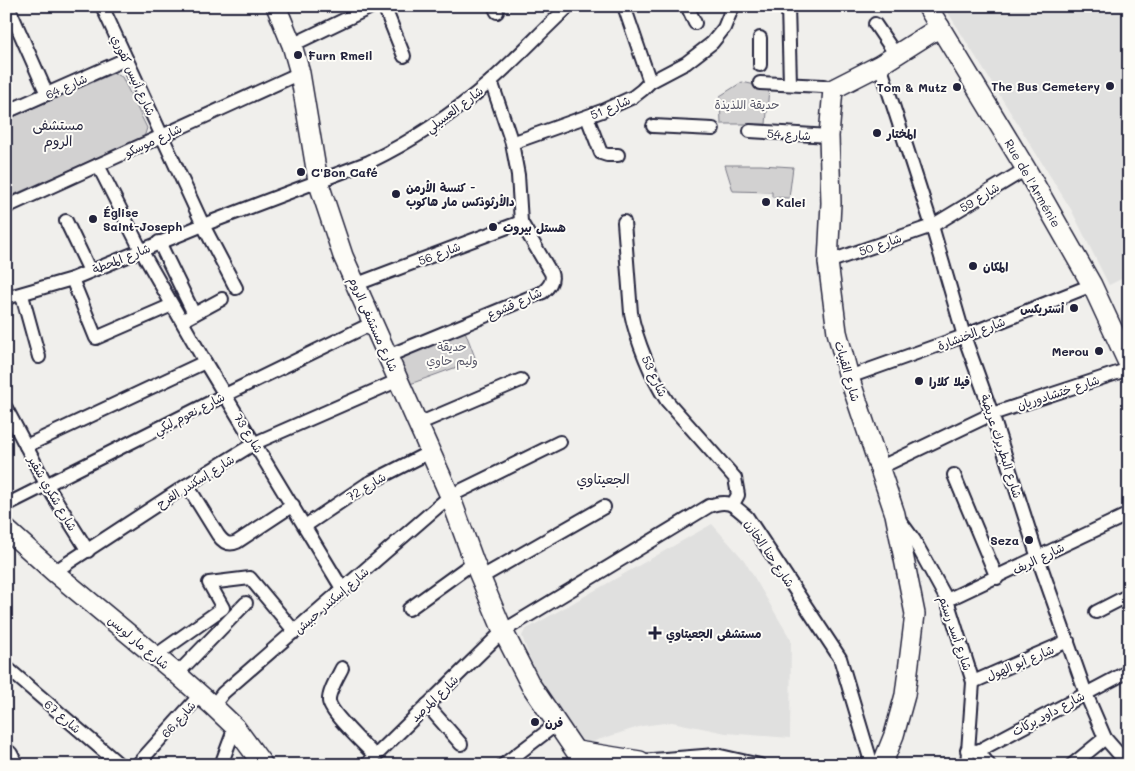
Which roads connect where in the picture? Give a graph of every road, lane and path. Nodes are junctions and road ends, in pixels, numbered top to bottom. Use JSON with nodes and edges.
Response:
{"nodes":[{"id":1,"x":8,"y":6,"type":"edge"},
{"id":2,"x":102,"y":6,"type":"edge"},
{"id":3,"x":276,"y":6,"type":"edge"},
{"id":4,"x":373,"y":6,"type":"edge"},
{"id":5,"x":384,"y":6,"type":"edge"},
{"id":6,"x":569,"y":6,"type":"edge"},
{"id":7,"x":624,"y":6,"type":"edge"},
{"id":8,"x":733,"y":6,"type":"edge"},
{"id":9,"x":788,"y":6,"type":"edge"},
{"id":10,"x":927,"y":6,"type":"edge"},
{"id":11,"x":689,"y":10,"type":"dead end"},
{"id":12,"x":695,"y":23,"type":"dead end"},
{"id":13,"x":875,"y":24,"type":"dead end"},
{"id":14,"x":940,"y":27,"type":"junction"},
{"id":15,"x":760,"y":38,"type":"dead end"},
{"id":16,"x":292,"y":44,"type":"junction"},
{"id":17,"x":404,"y":56,"type":"dead end"},
{"id":18,"x":126,"y":59,"type":"junction"},
{"id":19,"x":888,"y":60,"type":"junction"},
{"id":20,"x":760,"y":64,"type":"dead end"},
{"id":21,"x":300,"y":73,"type":"junction"},
{"id":22,"x":491,"y":81,"type":"junction"},
{"id":23,"x":650,"y":82,"type":"junction"},
{"id":24,"x":760,"y":82,"type":"dead end"},
{"id":25,"x":790,"y":84,"type":"junction"},
{"id":26,"x":833,"y":89,"type":"junction"},
{"id":27,"x":47,"y":94,"type":"junction"},
{"id":28,"x":6,"y":112,"type":"edge"},
{"id":29,"x":587,"y":116,"type":"junction"},
{"id":30,"x":653,"y":126,"type":"dead end"},
{"id":31,"x":713,"y":129,"type":"dead end"},
{"id":32,"x":750,"y":131,"type":"dead end"},
{"id":33,"x":162,"y":135,"type":"junction"},
{"id":34,"x":829,"y":136,"type":"junction"},
{"id":35,"x":512,"y":143,"type":"junction"},
{"id":36,"x":618,"y":155,"type":"dead end"},
{"id":37,"x":98,"y":165,"type":"junction"},
{"id":38,"x":1026,"y":168,"type":"junction"},
{"id":39,"x":318,"y":181,"type":"junction"},
{"id":40,"x":6,"y":207,"type":"edge"},
{"id":41,"x":66,"y":221,"type":"dead end"},
{"id":42,"x":521,"y":222,"type":"junction"},
{"id":43,"x":624,"y":222,"type":"dead end"},
{"id":44,"x":203,"y":225,"type":"junction"},
{"id":45,"x":932,"y":226,"type":"junction"},
{"id":46,"x":159,"y":242,"type":"junction"},
{"id":47,"x":141,"y":250,"type":"junction"},
{"id":48,"x":828,"y":262,"type":"junction"},
{"id":49,"x":90,"y":271,"type":"junction"},
{"id":50,"x":72,"y":279,"type":"junction"},
{"id":51,"x":356,"y":284,"type":"junction"},
{"id":52,"x":1092,"y":285,"type":"junction"},
{"id":53,"x":236,"y":288,"type":"dead end"},
{"id":54,"x":22,"y":295,"type":"junction"},
{"id":55,"x":6,"y":298,"type":"edge"},
{"id":56,"x":222,"y":300,"type":"dead end"},
{"id":57,"x":172,"y":305,"type":"junction"},
{"id":58,"x":194,"y":314,"type":"junction"},
{"id":59,"x":182,"y":322,"type":"junction"},
{"id":60,"x":373,"y":323,"type":"junction"},
{"id":61,"x":964,"y":336,"type":"junction"},
{"id":62,"x":388,"y":356,"type":"junction"},
{"id":63,"x":39,"y":357,"type":"dead end"},
{"id":64,"x":205,"y":362,"type":"junction"},
{"id":65,"x":1129,"y":365,"type":"edge"},
{"id":66,"x":1129,"y":369,"type":"edge"},
{"id":67,"x":849,"y":377,"type":"junction"},
{"id":68,"x":399,"y":380,"type":"junction"},
{"id":69,"x":521,"y":380,"type":"dead end"},
{"id":70,"x":225,"y":395,"type":"junction"},
{"id":71,"x":6,"y":408,"type":"edge"},
{"id":72,"x":992,"y":414,"type":"junction"},
{"id":73,"x":418,"y":424,"type":"junction"},
{"id":74,"x":560,"y":442,"type":"dead end"},
{"id":75,"x":256,"y":443,"type":"junction"},
{"id":76,"x":26,"y":446,"type":"junction"},
{"id":77,"x":430,"y":452,"type":"junction"},
{"id":78,"x":879,"y":468,"type":"junction"},
{"id":79,"x":954,"y":475,"type":"dead end"},
{"id":80,"x":46,"y":484,"type":"junction"},
{"id":81,"x":187,"y":485,"type":"junction"},
{"id":82,"x":450,"y":496,"type":"junction"},
{"id":83,"x":733,"y":504,"type":"junction"},
{"id":84,"x":6,"y":505,"type":"edge"},
{"id":85,"x":293,"y":505,"type":"junction"},
{"id":86,"x":604,"y":507,"type":"dead end"},
{"id":87,"x":895,"y":514,"type":"junction"},
{"id":88,"x":1129,"y":514,"type":"edge"},
{"id":89,"x":305,"y":526,"type":"junction"},
{"id":90,"x":6,"y":528,"type":"edge"},
{"id":91,"x":88,"y":551,"type":"junction"},
{"id":92,"x":1038,"y":558,"type":"junction"},
{"id":93,"x":477,"y":570,"type":"junction"},
{"id":94,"x":54,"y":572,"type":"junction"},
{"id":95,"x":997,"y":578,"type":"junction"},
{"id":96,"x":343,"y":590,"type":"junction"},
{"id":97,"x":1129,"y":595,"type":"edge"},
{"id":98,"x":947,"y":600,"type":"junction"},
{"id":99,"x":246,"y":603,"type":"dead end"},
{"id":100,"x":409,"y":609,"type":"dead end"},
{"id":101,"x":1096,"y":612,"type":"dead end"},
{"id":102,"x":503,"y":631,"type":"junction"},
{"id":103,"x":295,"y":632,"type":"junction"},
{"id":104,"x":1068,"y":641,"type":"junction"},
{"id":105,"x":154,"y":656,"type":"junction"},
{"id":106,"x":6,"y":667,"type":"edge"},
{"id":107,"x":342,"y":668,"type":"dead end"},
{"id":108,"x":1129,"y":671,"type":"edge"},
{"id":109,"x":177,"y":674,"type":"junction"},
{"id":110,"x":973,"y":682,"type":"junction"},
{"id":111,"x":1086,"y":694,"type":"junction"},
{"id":112,"x":206,"y":700,"type":"junction"},
{"id":113,"x":428,"y":705,"type":"junction"},
{"id":114,"x":558,"y":723,"type":"junction"},
{"id":115,"x":235,"y":727,"type":"junction"},
{"id":116,"x":1105,"y":738,"type":"junction"},
{"id":117,"x":461,"y":744,"type":"dead end"},
{"id":118,"x":972,"y":750,"type":"junction"},
{"id":119,"x":6,"y":757,"type":"edge"},
{"id":120,"x":581,"y":758,"type":"edge"},
{"id":121,"x":370,"y":760,"type":"edge"},
{"id":122,"x":1125,"y":761,"type":"dead end"},
{"id":123,"x":643,"y":763,"type":"edge"},
{"id":124,"x":10,"y":765,"type":"edge"},
{"id":125,"x":120,"y":765,"type":"edge"},
{"id":126,"x":137,"y":765,"type":"edge"},
{"id":127,"x":221,"y":765,"type":"edge"},
{"id":128,"x":263,"y":765,"type":"edge"},
{"id":129,"x":503,"y":765,"type":"edge"},
{"id":130,"x":760,"y":765,"type":"edge"},
{"id":131,"x":872,"y":765,"type":"edge"},
{"id":132,"x":882,"y":765,"type":"edge"},
{"id":133,"x":966,"y":765,"type":"edge"},
{"id":134,"x":989,"y":765,"type":"edge"},
{"id":135,"x":1072,"y":765,"type":"edge"}],
"edges":[{"from":1,"to":27,"type":"street"},
{"from":2,"to":18,"type":"street","name":"شارع أنيس كفوري"},
{"from":3,"to":16,"type":"street","name":"شارع مستشفى الروم"},
{"from":4,"to":16,"type":"street"},
{"from":5,"to":17,"type":"street"},
{"from":6,"to":22,"type":"street","name":"شارع العسيلي"},
{"from":7,"to":23,"type":"street"},
{"from":8,"to":23,"type":"street","name":"شارع 51"},
{"from":9,"to":25,"type":"street"},
{"from":10,"to":14,"type":"street","name":"Rue de l'Arménie"},
{"from":11,"to":12,"type":"street"},
{"from":13,"to":19,"type":"street","name":"شارع البطريرك عريضة"},
{"from":14,"to":19,"type":"street"},
{"from":14,"to":38,"type":"street","name":"Rue de l'Arménie"},
{"from":15,"to":20,"type":"street"},
{"from":16,"to":21,"type":"street","name":"شارع مستشفى الروم"},
{"from":18,"to":27,"type":"street","name":"شارع 64"},
{"from":18,"to":33,"type":"street","name":"شارع أنيس كفوري"},
{"from":19,"to":26,"type":"street"},
{"from":19,"to":45,"type":"street","name":"شارع البطريرك عريضة"},
{"from":21,"to":33,"type":"street","name":"شارع موسكو"},
{"from":21,"to":39,"type":"street","name":"شارع مستشفى الروم"},
{"from":22,"to":35,"type":"street","name":"شارع قشوع"},
{"from":22,"to":39,"type":"street","name":"شارع العسيلي"},
{"from":23,"to":29,"type":"street","name":"شارع 51"},
{"from":24,"to":25,"type":"street"},
{"from":25,"to":26,"type":"street"},
{"from":26,"to":34,"type":"street","name":"شارع القبيات"},
{"from":27,"to":28,"type":"street","name":"شارع 64"},
{"from":29,"to":35,"type":"street","name":"شارع 51"},
{"from":29,"to":36,"type":"street"},
{"from":30,"to":31,"type":"street"},
{"from":32,"to":34,"type":"street","name":"شارع 54"},
{"from":33,"to":37,"type":"street","name":"شارع موسكو"},
{"from":33,"to":44,"type":"street","name":"شارع أنيس كفوري"},
{"from":34,"to":48,"type":"street","name":"شارع القبيات"},
{"from":35,"to":42,"type":"street","name":"شارع قشوع"},
{"from":37,"to":40,"type":"street","name":"شارع موسكو"},
{"from":37,"to":47,"type":"street","name":"شارع 73"},
{"from":38,"to":45,"type":"street","name":"شارع 59"},
{"from":38,"to":52,"type":"street","name":"Rue de l'Arménie"},
{"from":39,"to":44,"type":"street","name":"شارع المحطة"},
{"from":39,"to":51,"type":"street","name":"شارع مستشفى الروم"},
{"from":41,"to":49,"type":"street"},
{"from":42,"to":51,"type":"street","name":"شارع 56"},
{"from":42,"to":62,"type":"street","name":"شارع قشوع"},
{"from":43,"to":83,"type":"street","name":"شارع 53"},
{"from":44,"to":46,"type":"street","name":"شارع المحطة"},
{"from":44,"to":53,"type":"street","name":"شارع أنيس كفوري"},
{"from":45,"to":48,"type":"street","name":"شارع 50"},
{"from":45,"to":61,"type":"street","name":"شارع البطريرك عريضة"},
{"from":46,"to":47,"type":"street","name":"شارع المحطة"},
{"from":46,"to":58,"type":"street"},
{"from":47,"to":49,"type":"street","name":"شارع المحطة"},
{"from":47,"to":57,"type":"street","name":"شارع 73"},
{"from":48,"to":67,"type":"street","name":"شارع القبيات"},
{"from":49,"to":50,"type":"street","name":"شارع المحطة"},
{"from":50,"to":54,"type":"street","name":"شارع المحطة"},
{"from":50,"to":57,"type":"street"},
{"from":51,"to":60,"type":"street","name":"شارع مستشفى الروم"},
{"from":52,"to":61,"type":"street","name":"شارع الخنشارة"},
{"from":52,"to":65,"type":"street","name":"Rue de l'Arménie"},
{"from":54,"to":55,"type":"street","name":"شارع المحطة"},
{"from":54,"to":63,"type":"street"},
{"from":56,"to":58,"type":"street"},
{"from":57,"to":59,"type":"street","name":"شارع 73"},
{"from":58,"to":59,"type":"street"},
{"from":59,"to":64,"type":"street","name":"شارع 73"},
{"from":60,"to":62,"type":"street","name":"شارع مستشفى الروم"},
{"from":60,"to":70,"type":"street","name":"شارع نعوم لبكي"},
{"from":61,"to":67,"type":"street","name":"شارع الخنشارة"},
{"from":61,"to":72,"type":"street","name":"شارع البطريرك عريضة"},
{"from":62,"to":68,"type":"street","name":"شارع مستشفى الروم"},
{"from":64,"to":70,"type":"street","name":"شارع 73"},
{"from":64,"to":76,"type":"street"},
{"from":66,"to":72,"type":"street","name":"شارع ختشادوريان"},
{"from":67,"to":78,"type":"street","name":"شارع القبيات"},
{"from":68,"to":73,"type":"street","name":"شارع مستشفى الروم"},
{"from":68,"to":75,"type":"street","name":"شارع إسكندر الفرح"},
{"from":69,"to":73,"type":"street"},
{"from":70,"to":75,"type":"street","name":"شارع 73"},
{"from":70,"to":80,"type":"street","name":"شارع نعوم لبكي"},
{"from":71,"to":76,"type":"street","name":"شارع شكري شقير"},
{"from":72,"to":78,"type":"street","name":"شارع ختشادوريان"},
{"from":72,"to":92,"type":"street","name":"شارع البطريرك عريضة"},
{"from":73,"to":77,"type":"street","name":"شارع مستشفى الروم"},
{"from":74,"to":82,"type":"street","name":"شارع إسكندر حبيش"},
{"from":75,"to":81,"type":"street","name":"شارع إسكندر الفرح"},
{"from":75,"to":85,"type":"street","name":"شارع 73"},
{"from":76,"to":80,"type":"street","name":"شارع شكري شقير"},
{"from":77,"to":82,"type":"street","name":"شارع مستشفى الروم"},
{"from":77,"to":89,"type":"street","name":"شارع 72"},
{"from":78,"to":87,"type":"street","name":"شارع القبيات"},
{"from":79,"to":95,"type":"street"},
{"from":80,"to":84,"type":"street","name":"شارع نعوم لبكي"},
{"from":80,"to":91,"type":"street","name":"شارع شكري شقير"},
{"from":81,"to":85,"type":"street"},
{"from":81,"to":91,"type":"street","name":"شارع إسكندر الفرح"},
{"from":82,"to":93,"type":"street","name":"شارع مستشفى الروم"},
{"from":82,"to":96,"type":"street","name":"شارع إسكندر حبيش"},
{"from":83,"to":102,"type":"street"},
{"from":83,"to":131,"type":"street","name":"شارع حنا الخازن"},
{"from":85,"to":89,"type":"street","name":"شارع 73"},
{"from":86,"to":93,"type":"street"},
{"from":87,"to":98,"type":"street","name":"شارع أسد رستم"},
{"from":87,"to":132,"type":"street","name":"شارع القبيات"},
{"from":88,"to":92,"type":"street","name":"شارع الريف"},
{"from":89,"to":96,"type":"street","name":"شارع 73"},
{"from":90,"to":94,"type":"street","name":"شارع مار لويس"},
{"from":91,"to":94,"type":"street","name":"شارع إسكندر الفرح"},
{"from":92,"to":95,"type":"street","name":"شارع الريف"},
{"from":92,"to":104,"type":"street","name":"شارع البطريرك عريضة"},
{"from":93,"to":100,"type":"street"},
{"from":93,"to":102,"type":"street","name":"شارع مستشفى الروم"},
{"from":94,"to":105,"type":"street","name":"شارع مار لويس"},
{"from":95,"to":98,"type":"street","name":"شارع الريف"},
{"from":96,"to":103,"type":"street","name":"شارع إسكندر حبيش"},
{"from":97,"to":101,"type":"street"},
{"from":98,"to":110,"type":"street","name":"شارع أسد رستم"},
{"from":99,"to":109,"type":"street"},
{"from":102,"to":113,"type":"street","name":"شارع المرصد"},
{"from":102,"to":114,"type":"street","name":"شارع مستشفى الروم"},
{"from":103,"to":105,"type":"street"},
{"from":103,"to":112,"type":"street","name":"شارع إسكندر حبيش"},
{"from":104,"to":110,"type":"street","name":"شارع أبو الهول"},
{"from":104,"to":111,"type":"street","name":"شارع البطريرك عريضة"},
{"from":105,"to":109,"type":"street","name":"شارع مار لويس"},
{"from":106,"to":125,"type":"street","name":"شارع 67"},
{"from":107,"to":121,"type":"street"},
{"from":108,"to":111,"type":"street","name":"شارع داود بركات"},
{"from":109,"to":112,"type":"street","name":"شارع مار لويس"},
{"from":110,"to":118,"type":"street","name":"شارع أسد رستم"},
{"from":111,"to":116,"type":"street","name":"شارع البطريرك عريضة"},
{"from":111,"to":118,"type":"street","name":"شارع داود بركات"},
{"from":112,"to":115,"type":"street","name":"شارع مار لويس"},
{"from":112,"to":126,"type":"street","name":"شارع 66"},
{"from":113,"to":117,"type":"street"},
{"from":113,"to":121,"type":"street","name":"شارع المرصد"},
{"from":114,"to":120,"type":"street","name":"شارع مستشفى الروم"},
{"from":114,"to":129,"type":"street"},
{"from":115,"to":127,"type":"street"},
{"from":115,"to":128,"type":"street","name":"شارع مار لويس"},
{"from":116,"to":122,"type":"street","name":"شارع البطريرك عريضة"},
{"from":116,"to":135,"type":"street"},
{"from":118,"to":133,"type":"street","name":"شارع أسد رستم"},
{"from":118,"to":134,"type":"street"},
{"from":119,"to":124,"type":"highway"},
{"from":120,"to":123,"type":"street"},
{"from":123,"to":130,"type":"street"}]}
